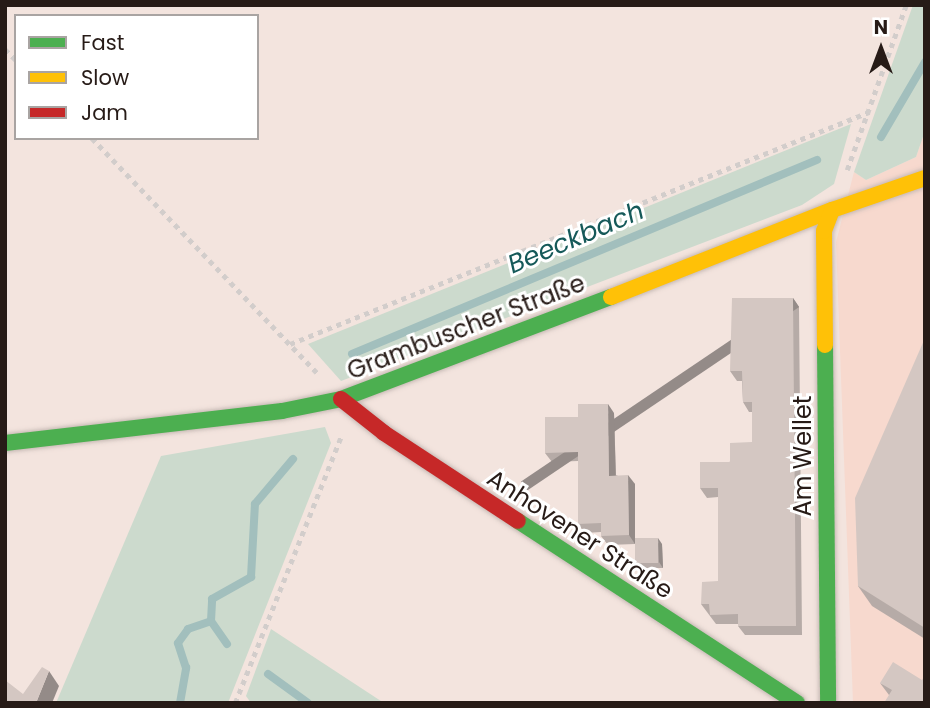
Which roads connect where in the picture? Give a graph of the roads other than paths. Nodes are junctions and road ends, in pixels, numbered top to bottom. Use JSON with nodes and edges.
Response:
{"nodes":[{"id":1,"x":925,"y":178,"type":"edge"},
{"id":2,"x":832,"y":210,"type":"junction"},
{"id":3,"x":341,"y":399,"type":"junction"},
{"id":4,"x":5,"y":443,"type":"edge"},
{"id":5,"x":797,"y":703,"type":"edge"},
{"id":6,"x":828,"y":703,"type":"edge"}],
"edges":[{"from":1,"to":2,"type":"street","name":"Grambuscher Straße"},
{"from":2,"to":3,"type":"street","name":"Grambuscher Straße"},
{"from":2,"to":6,"type":"street","name":"Am Wellet"},
{"from":3,"to":4,"type":"street","name":"Grambuscher Straße"},
{"from":3,"to":5,"type":"street","name":"Anhovener Straße"}]}
